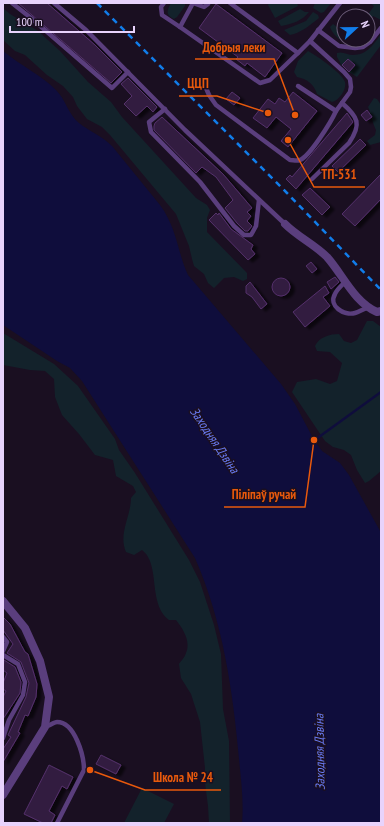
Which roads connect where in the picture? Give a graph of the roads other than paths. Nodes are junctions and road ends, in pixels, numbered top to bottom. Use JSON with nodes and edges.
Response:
{"nodes":[{"id":1,"x":12,"y":3,"type":"edge"},
{"id":2,"x":54,"y":3,"type":"edge"},
{"id":3,"x":164,"y":3,"type":"edge"},
{"id":4,"x":230,"y":3,"type":"edge"},
{"id":5,"x":340,"y":3,"type":"edge"},
{"id":6,"x":208,"y":4,"type":"dead end"},
{"id":7,"x":180,"y":27,"type":"junction"},
{"id":8,"x":381,"y":28,"type":"edge"},
{"id":9,"x":318,"y":30,"type":"junction"},
{"id":10,"x":310,"y":41,"type":"junction"},
{"id":11,"x":298,"y":53,"type":"junction"},
{"id":12,"x":128,"y":72,"type":"junction"},
{"id":13,"x":298,"y":86,"type":"dead end"},
{"id":14,"x":206,"y":88,"type":"dead end"},
{"id":15,"x":342,"y":103,"type":"junction"},
{"id":16,"x":164,"y":109,"type":"junction"},
{"id":17,"x":336,"y":112,"type":"junction"},
{"id":18,"x":312,"y":179,"type":"dead end"},
{"id":19,"x":260,"y":200,"type":"junction"},
{"id":20,"x":285,"y":224,"type":"joint"},
{"id":21,"x":345,"y":282,"type":"junction"},
{"id":22,"x":367,"y":308,"type":"junction"},
{"id":23,"x":381,"y":311,"type":"edge"},
{"id":24,"x":3,"y":601,"type":"edge"},
{"id":25,"x":3,"y":637,"type":"edge"},
{"id":26,"x":3,"y":651,"type":"edge"},
{"id":27,"x":3,"y":655,"type":"edge"},
{"id":28,"x":45,"y":727,"type":"junction"},
{"id":29,"x":3,"y":738,"type":"edge"},
{"id":30,"x":3,"y":795,"type":"edge"},
{"id":31,"x":57,"y":823,"type":"edge"}],
"edges":[{"from":1,"to":12,"type":"lane"},
{"from":2,"to":12,"type":"lane"},
{"from":3,"to":7,"type":"lane"},
{"from":4,"to":11,"type":"lane"},
{"from":5,"to":9,"type":"lane"},
{"from":6,"to":7,"type":"lane"},
{"from":7,"to":11,"type":"lane"},
{"from":8,"to":9,"type":"lane"},
{"from":9,"to":10,"type":"lane"},
{"from":10,"to":11,"type":"lane"},
{"from":10,"to":15,"type":"lane"},
{"from":12,"to":16,"type":"lane"},
{"from":13,"to":17,"type":"lane"},
{"from":14,"to":17,"type":"lane"},
{"from":15,"to":17,"type":"lane"},
{"from":15,"to":18,"type":"lane"},
{"from":16,"to":19,"type":"lane"},
{"from":16,"to":19,"type":"lane"},
{"from":19,"to":20,"type":"lane"},
{"from":20,"to":21,"type":"street"},
{"from":21,"to":22,"type":"street"},
{"from":21,"to":22,"type":"lane"},
{"from":22,"to":23,"type":"street"},
{"from":24,"to":28,"type":"street"},
{"from":25,"to":26,"type":"lane"},
{"from":27,"to":29,"type":"lane"},
{"from":28,"to":30,"type":"street"},
{"from":28,"to":31,"type":"lane"}]}
